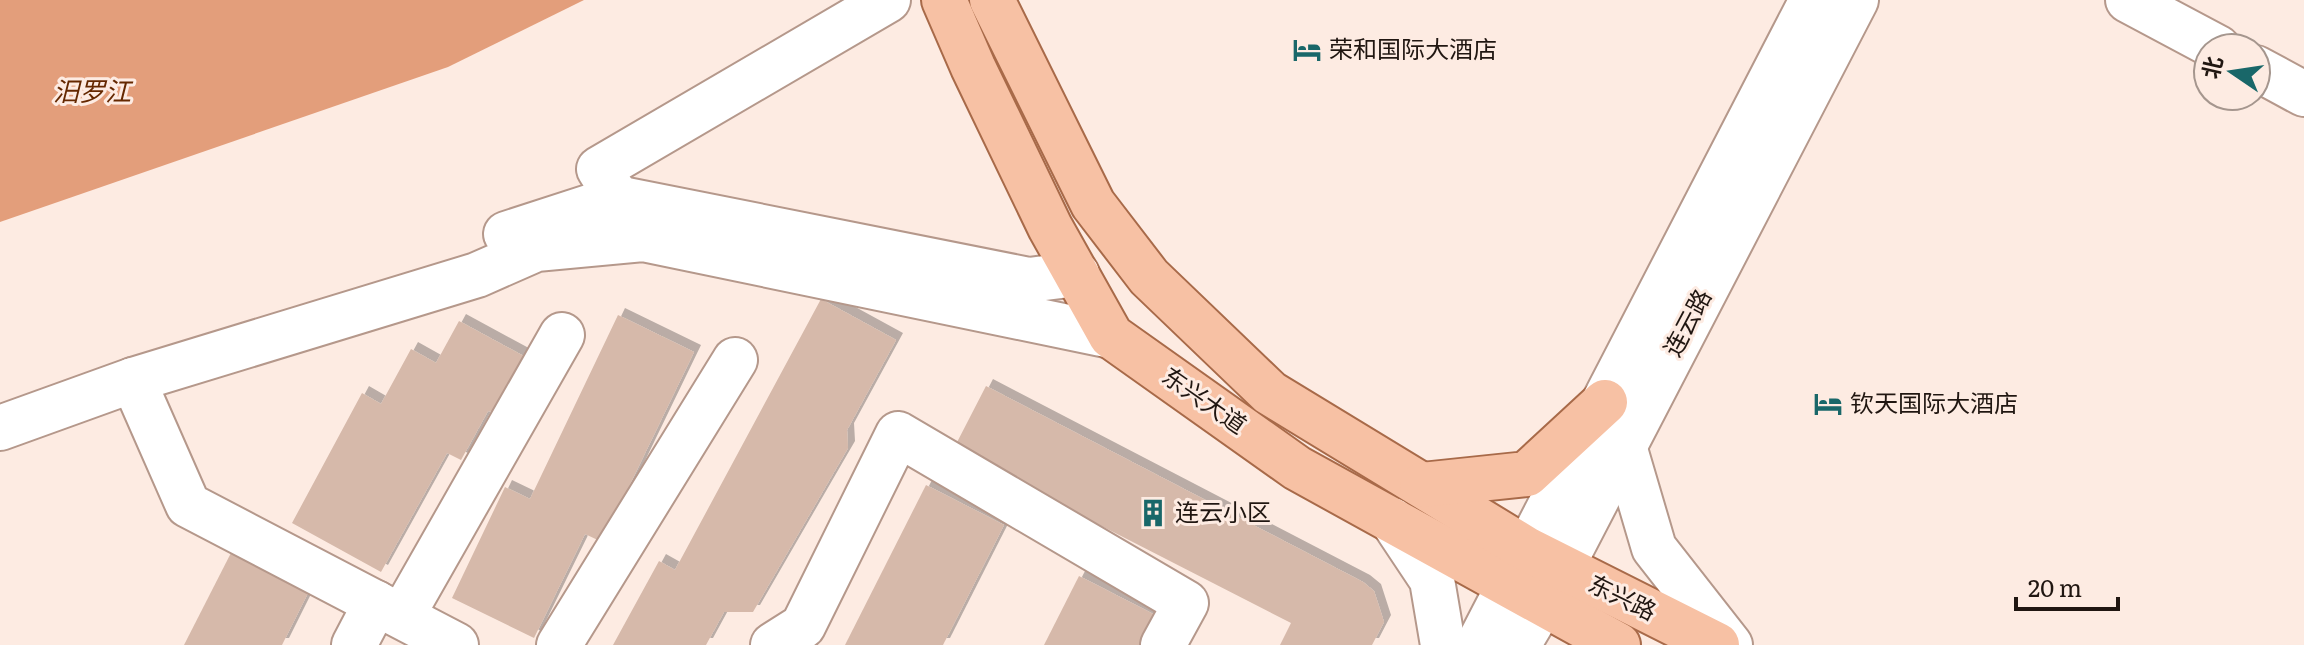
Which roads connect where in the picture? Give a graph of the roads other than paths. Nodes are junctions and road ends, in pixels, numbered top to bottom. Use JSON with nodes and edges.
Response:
{"nodes":[{"id":1,"x":888,"y":0,"type":"edge"},
{"id":2,"x":992,"y":0,"type":"edge"},
{"id":3,"x":1812,"y":0,"type":"edge"},
{"id":4,"x":1856,"y":0,"type":"edge"},
{"id":5,"x":2128,"y":0,"type":"edge"},
{"id":6,"x":945,"y":3,"type":"edge"},
{"id":7,"x":2192,"y":34,"type":"edge"},
{"id":8,"x":2272,"y":77,"type":"edge"},
{"id":9,"x":2304,"y":94,"type":"edge"},
{"id":10,"x":617,"y":198,"type":"junction"},
{"id":11,"x":643,"y":239,"type":"junction"},
{"id":12,"x":1077,"y":274,"type":"junction"},
{"id":13,"x":562,"y":335,"type":"dead end"},
{"id":14,"x":1111,"y":336,"type":"junction"},
{"id":15,"x":735,"y":360,"type":"dead end"},
{"id":16,"x":133,"y":380,"type":"junction"},
{"id":17,"x":0,"y":402,"type":"edge"},
{"id":18,"x":1605,"y":402,"type":"junction"},
{"id":19,"x":0,"y":428,"type":"edge"},
{"id":20,"x":1624,"y":446,"type":"junction"},
{"id":21,"x":1422,"y":485,"type":"junction"},
{"id":22,"x":1392,"y":520,"type":"junction"},
{"id":23,"x":1535,"y":576,"type":"junction"},
{"id":24,"x":389,"y":609,"type":"junction"},
{"id":25,"x":354,"y":645,"type":"edge"},
{"id":26,"x":456,"y":645,"type":"edge"},
{"id":27,"x":559,"y":645,"type":"edge"},
{"id":28,"x":773,"y":645,"type":"edge"},
{"id":29,"x":1163,"y":645,"type":"edge"},
{"id":30,"x":1443,"y":645,"type":"edge"},
{"id":31,"x":1478,"y":645,"type":"edge"},
{"id":32,"x":1518,"y":645,"type":"edge"},
{"id":33,"x":1557,"y":645,"type":"edge"},
{"id":34,"x":1580,"y":645,"type":"edge"},
{"id":35,"x":1618,"y":645,"type":"edge"},
{"id":36,"x":1717,"y":645,"type":"edge"},
{"id":37,"x":1730,"y":645,"type":"edge"}],
"edges":[{"from":1,"to":10,"type":"street"},
{"from":2,"to":21,"type":"main road","name":"东兴大道"},
{"from":3,"to":18,"type":"street"},
{"from":4,"to":20,"type":"street","name":"连云路"},
{"from":5,"to":7,"type":"street"},
{"from":6,"to":12,"type":"main road","name":"东兴大道"},
{"from":8,"to":9,"type":"street"},
{"from":10,"to":11,"type":"street"},
{"from":10,"to":12,"type":"street"},
{"from":10,"to":17,"type":"street"},
{"from":11,"to":14,"type":"street"},
{"from":11,"to":16,"type":"street"},
{"from":12,"to":14,"type":"main road","name":"东兴大道"},
{"from":13,"to":24,"type":"street"},
{"from":14,"to":22,"type":"main road","name":"东兴大道"},
{"from":15,"to":27,"type":"street"},
{"from":16,"to":19,"type":"street"},
{"from":16,"to":24,"type":"street"},
{"from":18,"to":21,"type":"main road"},
{"from":18,"to":23,"type":"street"},
{"from":20,"to":23,"type":"street","name":"连云路"},
{"from":20,"to":37,"type":"street"},
{"from":21,"to":23,"type":"main road","name":"东兴大道"},
{"from":22,"to":23,"type":"main road","name":"东兴大道"},
{"from":22,"to":30,"type":"street"},
{"from":23,"to":31,"type":"street","name":"连云路"},
{"from":23,"to":32,"type":"street","name":"连云路"},
{"from":23,"to":35,"type":"main road","name":"东兴大道"},
{"from":23,"to":36,"type":"main road","name":"东兴路"},
{"from":24,"to":25,"type":"street"},
{"from":24,"to":26,"type":"street"},
{"from":28,"to":29,"type":"street"},
{"from":33,"to":34,"type":"main road"}]}
